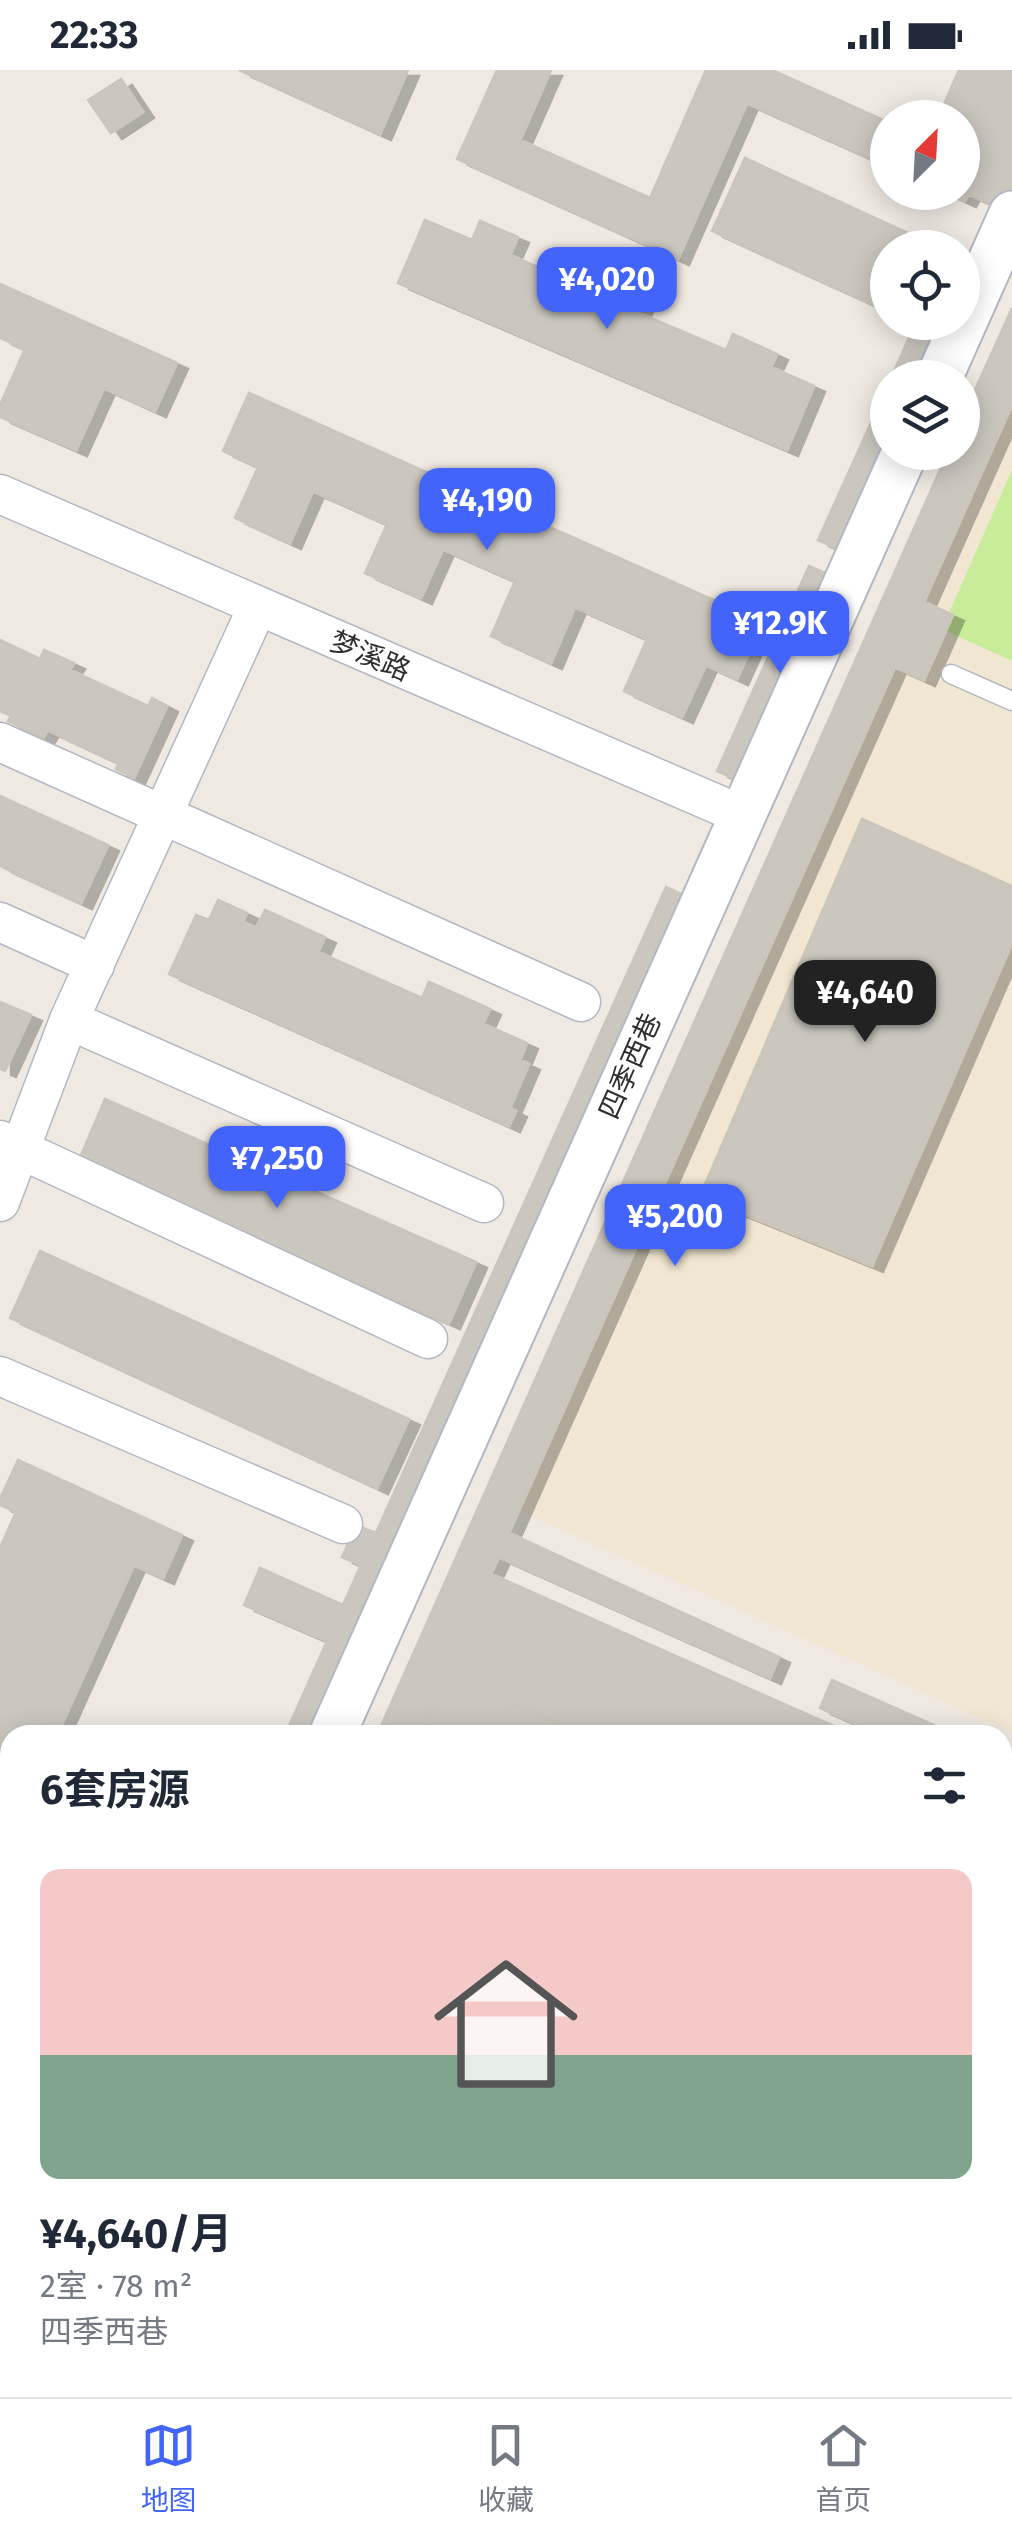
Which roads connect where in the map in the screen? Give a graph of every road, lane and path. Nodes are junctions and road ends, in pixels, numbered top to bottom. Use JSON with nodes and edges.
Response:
{"nodes":[{"id":1,"x":1012,"y":214,"type":"edge"},
{"id":2,"x":946,"y":360,"type":"edge"},
{"id":3,"x":897,"y":470,"type":"edge"},
{"id":4,"x":0,"y":494,"type":"edge"},
{"id":5,"x":257,"y":608,"type":"junction"},
{"id":6,"x":951,"y":674,"type":"dead end"},
{"id":7,"x":1012,"y":701,"type":"edge"},
{"id":8,"x":0,"y":742,"type":"edge"},
{"id":9,"x":162,"y":814,"type":"junction"},
{"id":10,"x":742,"y":814,"type":"junction"},
{"id":11,"x":0,"y":922,"type":"edge"},
{"id":12,"x":95,"y":965,"type":"junction"},
{"id":13,"x":582,"y":1002,"type":"dead end"},
{"id":14,"x":69,"y":1020,"type":"junction"},
{"id":15,"x":11,"y":1145,"type":"edge"},
{"id":16,"x":0,"y":1202,"type":"edge"},
{"id":17,"x":484,"y":1204,"type":"dead end"},
{"id":18,"x":428,"y":1339,"type":"dead end"},
{"id":19,"x":0,"y":1376,"type":"edge"},
{"id":20,"x":343,"y":1524,"type":"dead end"},
{"id":21,"x":336,"y":1725,"type":"edge"}],
"edges":[{"from":1,"to":2,"type":"street"},
{"from":3,"to":10,"type":"street","name":"四季西巷"},
{"from":4,"to":5,"type":"street","name":"梦溪路"},
{"from":5,"to":9,"type":"street"},
{"from":5,"to":10,"type":"street","name":"梦溪路"},
{"from":6,"to":7,"type":"lane"},
{"from":8,"to":9,"type":"street"},
{"from":9,"to":12,"type":"street"},
{"from":9,"to":13,"type":"street"},
{"from":10,"to":21,"type":"street","name":"四季西巷"},
{"from":11,"to":12,"type":"street"},
{"from":12,"to":14,"type":"street"},
{"from":14,"to":15,"type":"street"},
{"from":14,"to":17,"type":"street"},
{"from":15,"to":16,"type":"street"},
{"from":15,"to":18,"type":"street"},
{"from":19,"to":20,"type":"street"}]}
